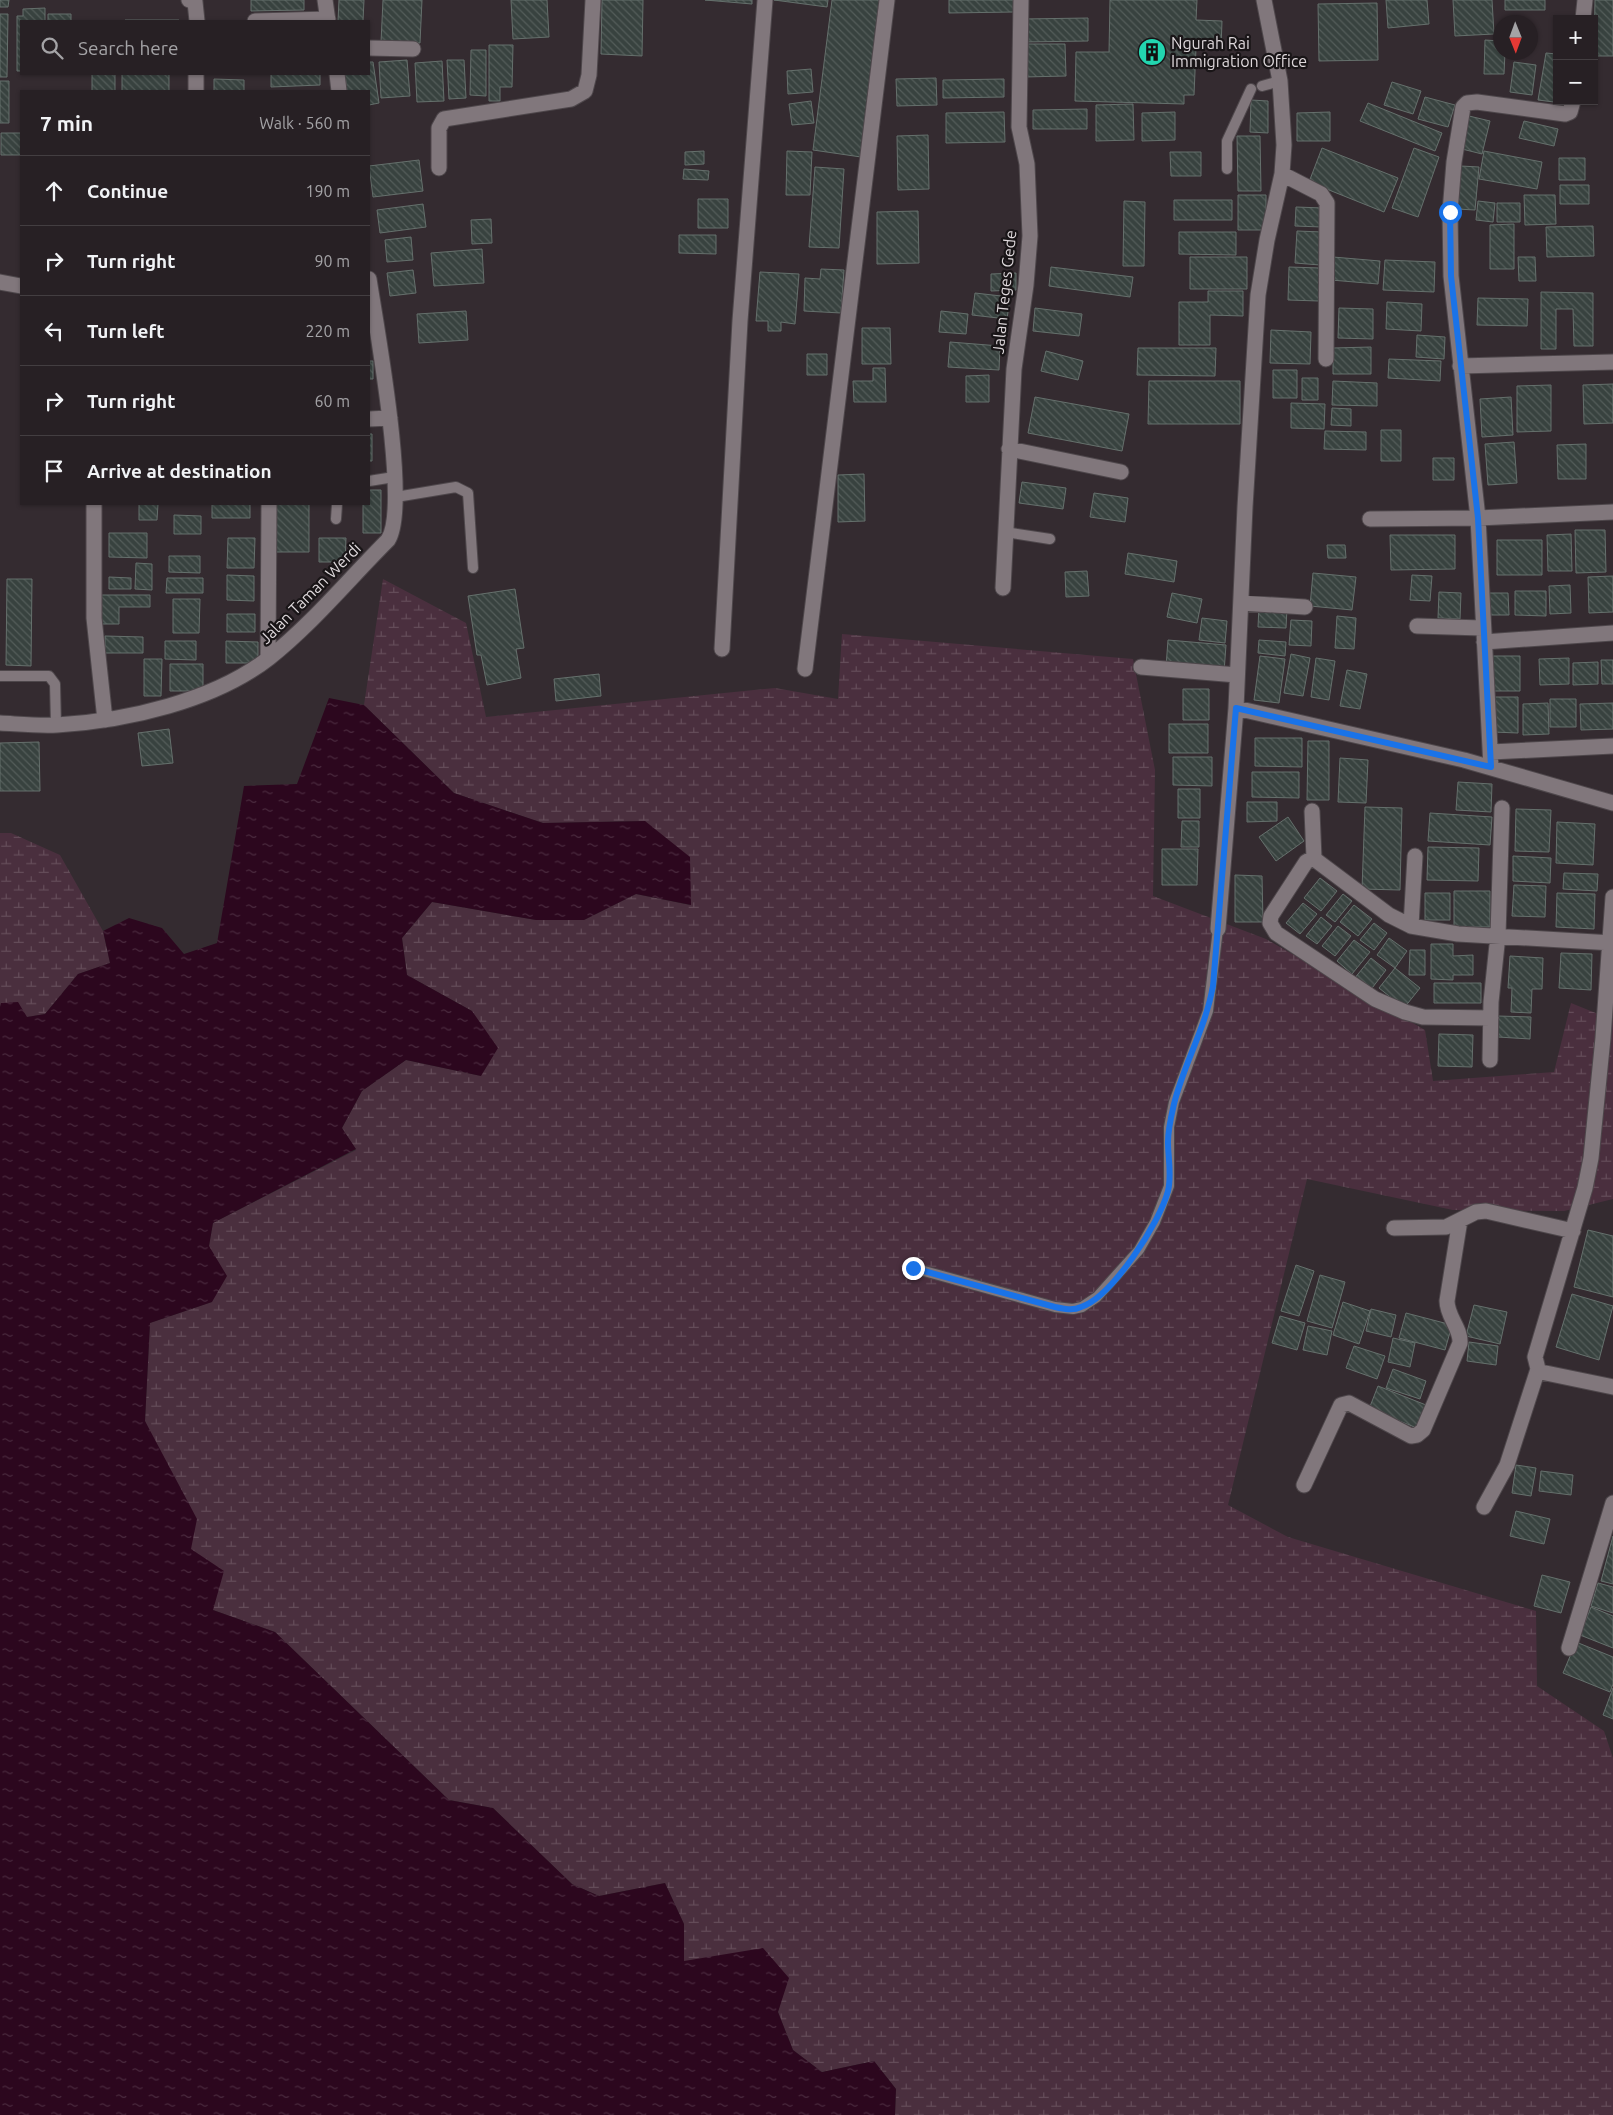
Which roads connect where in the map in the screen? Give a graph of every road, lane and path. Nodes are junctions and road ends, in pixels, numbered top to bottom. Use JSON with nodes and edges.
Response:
{"nodes":[{"id":1,"x":189,"y":0,"type":"edge"},
{"id":2,"x":325,"y":0,"type":"edge"},
{"id":3,"x":593,"y":0,"type":"edge"},
{"id":4,"x":765,"y":0,"type":"edge"},
{"id":5,"x":887,"y":0,"type":"edge"},
{"id":6,"x":1021,"y":0,"type":"edge"},
{"id":7,"x":1264,"y":0,"type":"edge"},
{"id":8,"x":1585,"y":0,"type":"edge"},
{"id":9,"x":1583,"y":15,"type":"edge"},
{"id":10,"x":197,"y":20,"type":"edge"},
{"id":11,"x":328,"y":20,"type":"edge"},
{"id":12,"x":370,"y":48,"type":"edge"},
{"id":13,"x":413,"y":49,"type":"dead end"},
{"id":14,"x":196,"y":75,"type":"edge"},
{"id":15,"x":337,"y":75,"type":"edge"},
{"id":16,"x":1280,"y":81,"type":"junction"},
{"id":17,"x":1262,"y":86,"type":"dead end"},
{"id":18,"x":1251,"y":89,"type":"dead end"},
{"id":19,"x":196,"y":90,"type":"edge"},
{"id":20,"x":339,"y":90,"type":"edge"},
{"id":21,"x":1572,"y":105,"type":"edge"},
{"id":22,"x":439,"y":168,"type":"dead end"},
{"id":23,"x":1227,"y":169,"type":"dead end"},
{"id":24,"x":1282,"y":174,"type":"junction"},
{"id":25,"x":0,"y":282,"type":"edge"},
{"id":26,"x":20,"y":286,"type":"edge"},
{"id":27,"x":370,"y":286,"type":"edge"},
{"id":28,"x":1326,"y":359,"type":"dead end"},
{"id":29,"x":1613,"y":362,"type":"edge"},
{"id":30,"x":1460,"y":366,"type":"junction"},
{"id":31,"x":370,"y":418,"type":"edge"},
{"id":32,"x":390,"y":418,"type":"junction"},
{"id":33,"x":1009,"y":450,"type":"junction"},
{"id":34,"x":1121,"y":472,"type":"dead end"},
{"id":35,"x":394,"y":477,"type":"junction"},
{"id":36,"x":370,"y":481,"type":"edge"},
{"id":37,"x":396,"y":497,"type":"junction"},
{"id":38,"x":94,"y":505,"type":"edge"},
{"id":39,"x":269,"y":505,"type":"edge"},
{"id":40,"x":337,"y":505,"type":"edge"},
{"id":41,"x":1613,"y":512,"type":"edge"},
{"id":42,"x":1370,"y":518,"type":"dead end"},
{"id":43,"x":1478,"y":518,"type":"junction"},
{"id":44,"x":336,"y":520,"type":"dead end"},
{"id":45,"x":1005,"y":532,"type":"junction"},
{"id":46,"x":1050,"y":539,"type":"dead end"},
{"id":47,"x":473,"y":568,"type":"dead end"},
{"id":48,"x":1003,"y":588,"type":"dead end"},
{"id":49,"x":1241,"y":603,"type":"junction"},
{"id":50,"x":1305,"y":607,"type":"dead end"},
{"id":51,"x":1417,"y":626,"type":"dead end"},
{"id":52,"x":1613,"y":633,"type":"edge"},
{"id":53,"x":1483,"y":635,"type":"junction"},
{"id":54,"x":722,"y":649,"type":"dead end"},
{"id":55,"x":268,"y":658,"type":"junction"},
{"id":56,"x":1140,"y":667,"type":"dead end"},
{"id":57,"x":805,"y":669,"type":"dead end"},
{"id":58,"x":1237,"y":675,"type":"junction"},
{"id":59,"x":0,"y":676,"type":"edge"},
{"id":60,"x":1236,"y":708,"type":"junction"},
{"id":61,"x":105,"y":720,"type":"junction"},
{"id":62,"x":0,"y":723,"type":"edge"},
{"id":63,"x":56,"y":725,"type":"junction"},
{"id":64,"x":1613,"y":746,"type":"edge"},
{"id":65,"x":1491,"y":752,"type":"junction"},
{"id":66,"x":1491,"y":767,"type":"junction"},
{"id":67,"x":1613,"y":802,"type":"edge"},
{"id":68,"x":1502,"y":808,"type":"dead end"},
{"id":69,"x":1312,"y":811,"type":"dead end"},
{"id":70,"x":1415,"y":856,"type":"dead end"},
{"id":71,"x":1314,"y":858,"type":"junction"},
{"id":72,"x":1613,"y":897,"type":"edge"},
{"id":73,"x":1411,"y":926,"type":"junction"},
{"id":74,"x":1218,"y":929,"type":"joint"},
{"id":75,"x":1498,"y":935,"type":"junction"},
{"id":76,"x":1611,"y":943,"type":"edge"},
{"id":77,"x":1491,"y":1018,"type":"junction"},
{"id":78,"x":1490,"y":1060,"type":"dead end"},
{"id":79,"x":1460,"y":1220,"type":"junction"},
{"id":80,"x":1394,"y":1228,"type":"dead end"},
{"id":81,"x":1573,"y":1231,"type":"junction"},
{"id":82,"x":913,"y":1268,"type":"dead end"},
{"id":83,"x":1538,"y":1369,"type":"junction"},
{"id":84,"x":1613,"y":1388,"type":"edge"},
{"id":85,"x":1304,"y":1485,"type":"dead end"},
{"id":86,"x":1613,"y":1503,"type":"edge"},
{"id":87,"x":1484,"y":1507,"type":"dead end"},
{"id":88,"x":1569,"y":1648,"type":"dead end"}],
"edges":[{"from":1,"to":10,"type":"street"},
{"from":2,"to":11,"type":"street"},
{"from":3,"to":22,"type":"street"},
{"from":4,"to":54,"type":"street"},
{"from":5,"to":57,"type":"street"},
{"from":6,"to":33,"type":"street","name":"Jalan Teges Gede"},
{"from":7,"to":16,"type":"street"},
{"from":8,"to":9,"type":"street"},
{"from":12,"to":13,"type":"street"},
{"from":14,"to":19,"type":"street"},
{"from":15,"to":20,"type":"street"},
{"from":16,"to":17,"type":"lane"},
{"from":16,"to":24,"type":"street"},
{"from":18,"to":23,"type":"lane"},
{"from":21,"to":30,"type":"street"},
{"from":24,"to":28,"type":"street"},
{"from":24,"to":49,"type":"street"},
{"from":25,"to":26,"type":"street"},
{"from":27,"to":32,"type":"street","name":"Jalan Taman Werdi"},
{"from":29,"to":30,"type":"street"},
{"from":30,"to":43,"type":"street"},
{"from":31,"to":32,"type":"street"},
{"from":32,"to":35,"type":"street","name":"Jalan Taman Werdi"},
{"from":33,"to":34,"type":"street"},
{"from":33,"to":45,"type":"street","name":"Jalan Teges Gede"},
{"from":35,"to":36,"type":"lane"},
{"from":35,"to":37,"type":"street","name":"Jalan Taman Werdi"},
{"from":37,"to":47,"type":"lane"},
{"from":37,"to":55,"type":"street","name":"Jalan Taman Werdi"},
{"from":38,"to":61,"type":"street"},
{"from":39,"to":55,"type":"street"},
{"from":40,"to":44,"type":"lane"},
{"from":41,"to":43,"type":"street"},
{"from":42,"to":43,"type":"street"},
{"from":43,"to":53,"type":"street"},
{"from":45,"to":46,"type":"lane"},
{"from":45,"to":48,"type":"street","name":"Jalan Teges Gede"},
{"from":49,"to":50,"type":"street"},
{"from":49,"to":58,"type":"street"},
{"from":51,"to":53,"type":"street"},
{"from":52,"to":53,"type":"street"},
{"from":53,"to":65,"type":"street"},
{"from":55,"to":61,"type":"street","name":"Jalan Taman Werdi"},
{"from":56,"to":58,"type":"street"},
{"from":58,"to":60,"type":"street"},
{"from":59,"to":63,"type":"lane"},
{"from":60,"to":66,"type":"street"},
{"from":60,"to":74,"type":"street"},
{"from":61,"to":63,"type":"street","name":"Jalan Taman Werdi"},
{"from":62,"to":63,"type":"street","name":"Jalan Taman Werdi"},
{"from":64,"to":65,"type":"street"},
{"from":65,"to":66,"type":"street"},
{"from":66,"to":67,"type":"street"},
{"from":68,"to":75,"type":"street"},
{"from":69,"to":71,"type":"street"},
{"from":70,"to":73,"type":"street"},
{"from":71,"to":73,"type":"street"},
{"from":71,"to":77,"type":"street"},
{"from":72,"to":76,"type":"street"},
{"from":73,"to":75,"type":"street"},
{"from":74,"to":82,"type":"lane"},
{"from":75,"to":76,"type":"street"},
{"from":75,"to":77,"type":"street"},
{"from":76,"to":81,"type":"street"},
{"from":77,"to":78,"type":"street"},
{"from":79,"to":80,"type":"street"},
{"from":79,"to":81,"type":"street"},
{"from":79,"to":85,"type":"street"},
{"from":81,"to":83,"type":"street"},
{"from":83,"to":84,"type":"street"},
{"from":83,"to":87,"type":"street"},
{"from":86,"to":88,"type":"street"}]}
